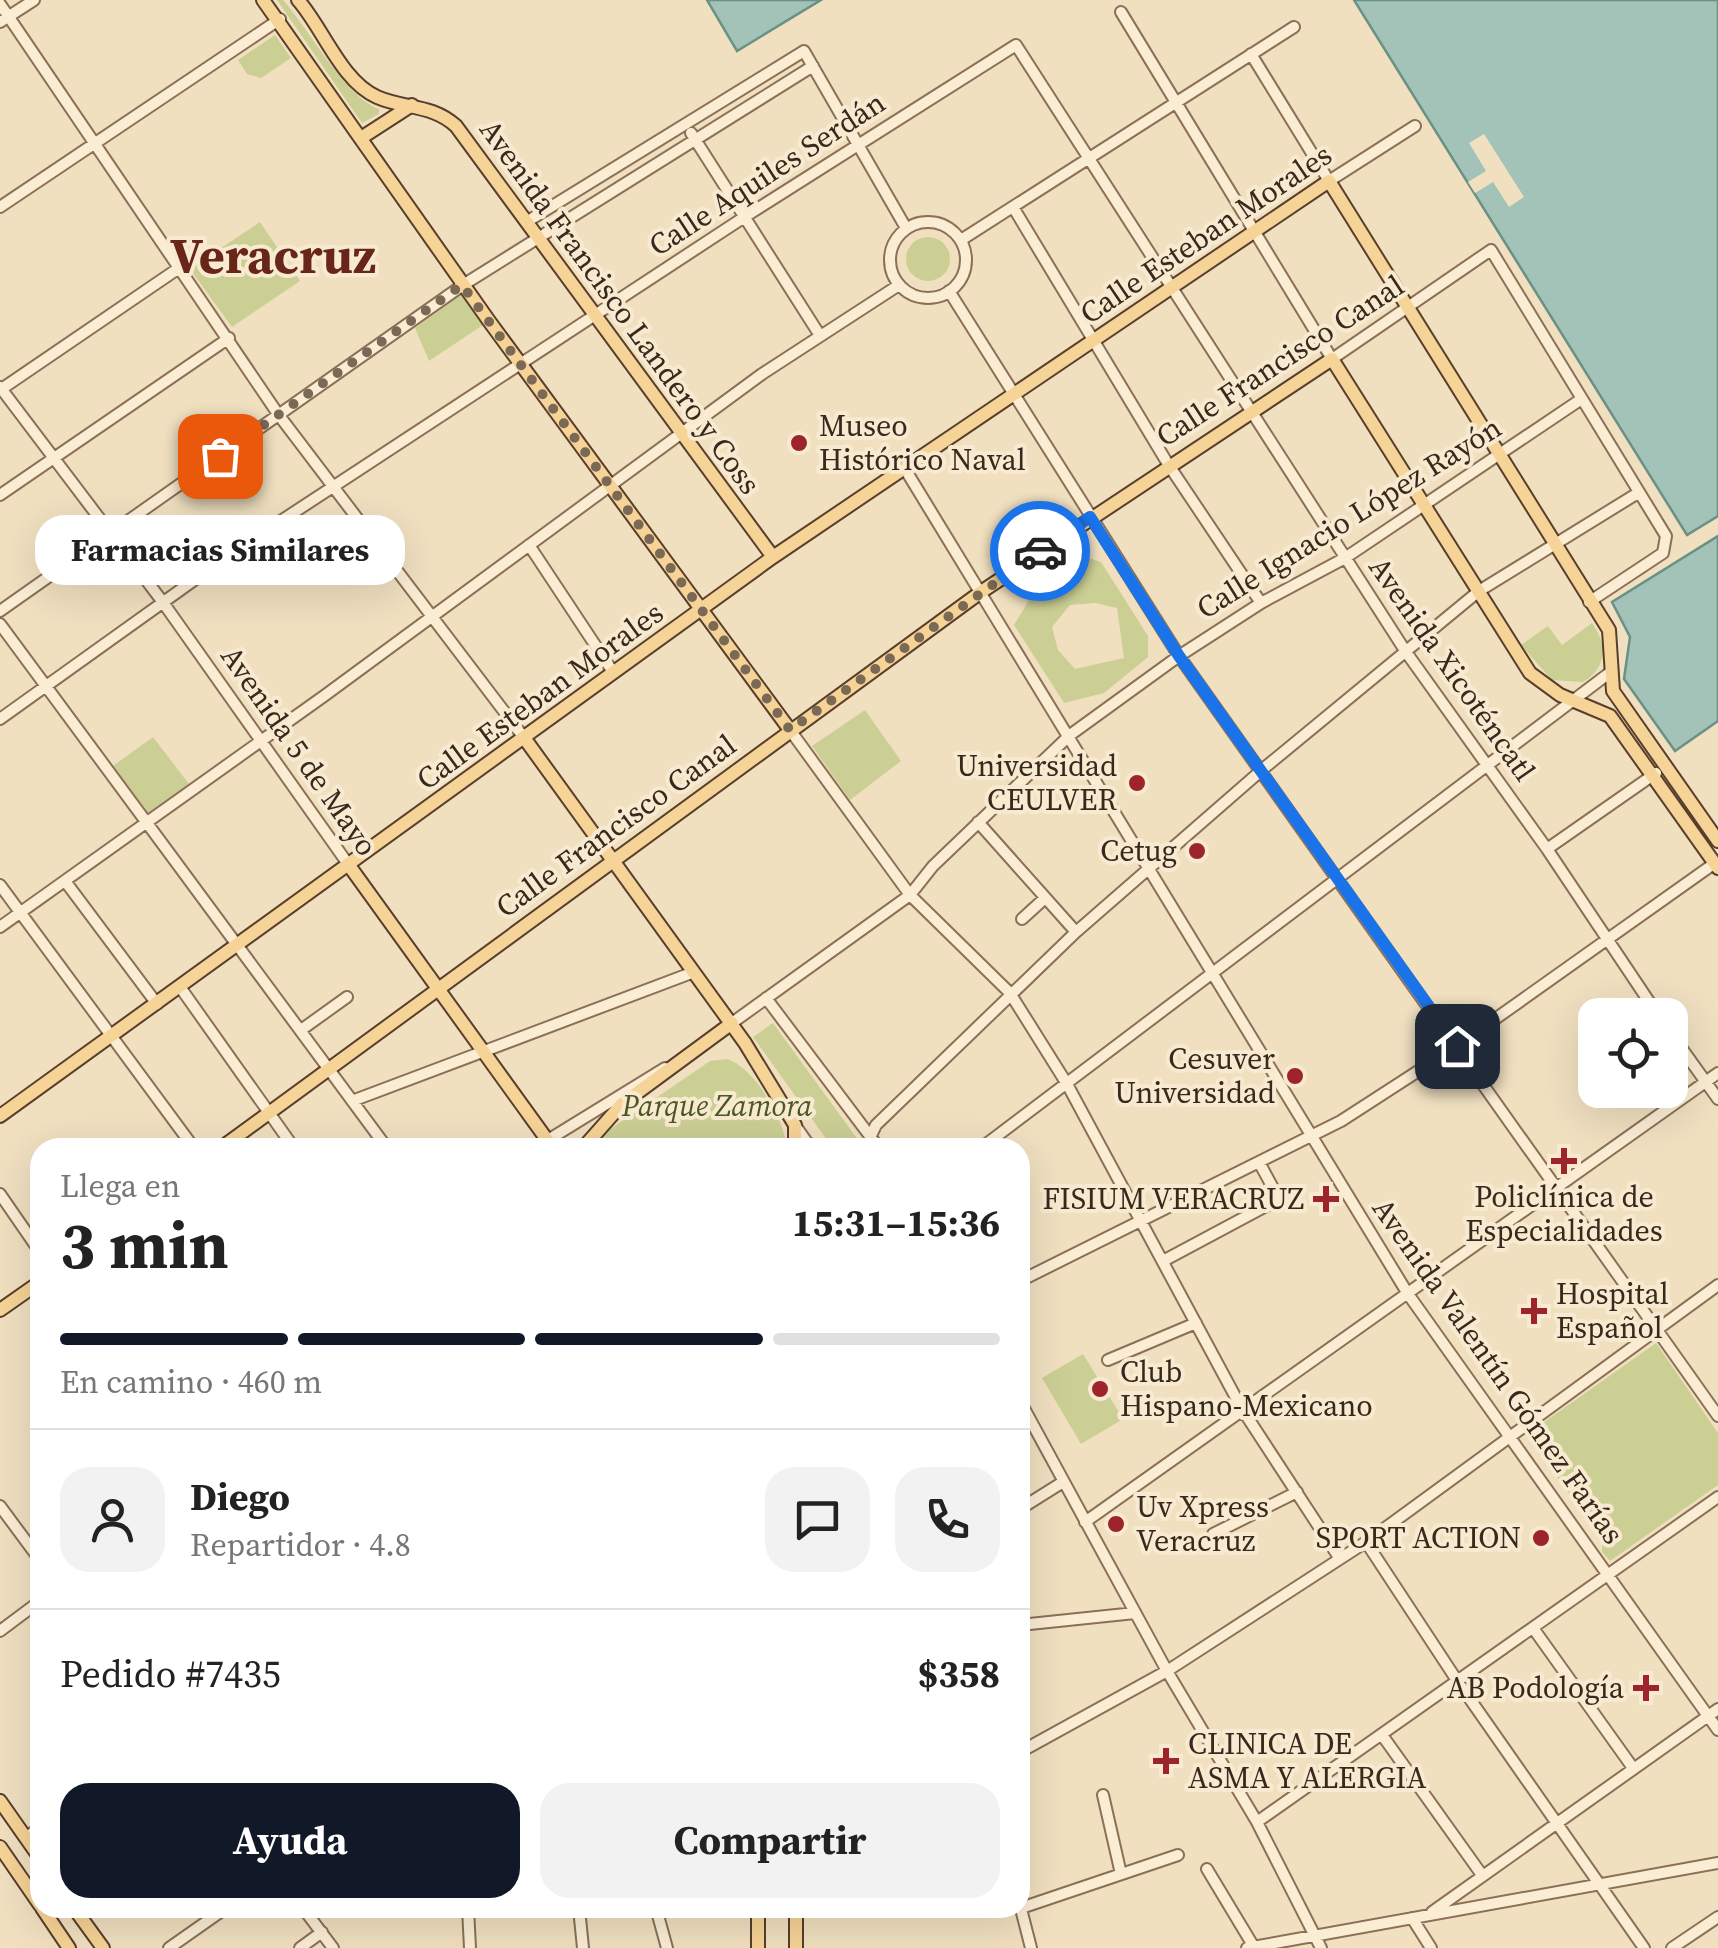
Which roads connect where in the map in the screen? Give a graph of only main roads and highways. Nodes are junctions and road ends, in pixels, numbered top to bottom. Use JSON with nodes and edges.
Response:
{"nodes":[{"id":1,"x":263,"y":0,"type":"edge"},
{"id":2,"x":298,"y":0,"type":"edge"},
{"id":3,"x":412,"y":105,"type":"junction"},
{"id":4,"x":361,"y":138,"type":"junction"},
{"id":5,"x":773,"y":558,"type":"junction"},
{"id":6,"x":701,"y":610,"type":"junction"},
{"id":7,"x":790,"y":730,"type":"junction"},
{"id":8,"x":525,"y":739,"type":"junction"},
{"id":9,"x":1659,"y":771,"type":"junction"},
{"id":10,"x":1718,"y":842,"type":"edge"},
{"id":11,"x":612,"y":859,"type":"junction"},
{"id":12,"x":348,"y":864,"type":"junction"},
{"id":13,"x":1716,"y":866,"type":"edge"},
{"id":14,"x":437,"y":987,"type":"junction"},
{"id":15,"x":732,"y":1023,"type":"junction"},
{"id":16,"x":0,"y":1116,"type":"edge"},
{"id":17,"x":234,"y":1138,"type":"edge"},
{"id":18,"x":540,"y":1138,"type":"edge"},
{"id":19,"x":593,"y":1138,"type":"edge"},
{"id":20,"x":795,"y":1138,"type":"edge"},
{"id":21,"x":30,"y":1289,"type":"edge"},
{"id":22,"x":0,"y":1310,"type":"edge"},
{"id":23,"x":0,"y":1801,"type":"edge"},
{"id":24,"x":26,"y":1838,"type":"junction"},
{"id":25,"x":30,"y":1844,"type":"edge"},
{"id":26,"x":1,"y":1852,"type":"edge"},
{"id":27,"x":30,"y":1891,"type":"edge"},
{"id":28,"x":49,"y":1918,"type":"edge"},
{"id":29,"x":81,"y":1918,"type":"edge"},
{"id":30,"x":758,"y":1918,"type":"edge"},
{"id":31,"x":796,"y":1918,"type":"edge"},
{"id":32,"x":69,"y":1948,"type":"edge"},
{"id":33,"x":103,"y":1948,"type":"edge"},
{"id":34,"x":758,"y":1948,"type":"edge"},
{"id":35,"x":796,"y":1948,"type":"edge"}],
"edges":[{"from":1,"to":4,"type":"main road"},
{"from":2,"to":3,"type":"main road","name":"Avenida Francisco Landero y Coss"},
{"from":3,"to":4,"type":"main road"},
{"from":3,"to":5,"type":"main road","name":"Avenida Francisco Landero y Coss"},
{"from":4,"to":6,"type":"main road"},
{"from":5,"to":6,"type":"main road","name":"Calle Esteban Morales"},
{"from":5,"to":9,"type":"main road","name":"Calle Esteban Morales"},
{"from":6,"to":7,"type":"main road"},
{"from":6,"to":8,"type":"main road","name":"Calle Esteban Morales"},
{"from":7,"to":9,"type":"main road","name":"Calle Francisco Canal"},
{"from":7,"to":11,"type":"main road","name":"Calle Francisco Canal"},
{"from":8,"to":11,"type":"main road"},
{"from":8,"to":12,"type":"main road","name":"Calle Esteban Morales"},
{"from":9,"to":10,"type":"main road"},
{"from":9,"to":13,"type":"main road"},
{"from":11,"to":14,"type":"main road","name":"Calle Francisco Canal"},
{"from":11,"to":15,"type":"main road"},
{"from":12,"to":14,"type":"main road","name":"Avenida 5 de Mayo"},
{"from":12,"to":16,"type":"main road","name":"Calle Esteban Morales"},
{"from":14,"to":17,"type":"main road","name":"Calle Francisco Canal"},
{"from":14,"to":18,"type":"main road","name":"Avenida 5 de Mayo"},
{"from":15,"to":19,"type":"main road","name":"Calle Ignacio López Rayón"},
{"from":15,"to":20,"type":"main road"},
{"from":21,"to":22,"type":"main road"},
{"from":23,"to":24,"type":"main road"},
{"from":24,"to":25,"type":"main road"},
{"from":24,"to":26,"type":"main road"},
{"from":26,"to":27,"type":"main road"},
{"from":28,"to":32,"type":"main road"},
{"from":29,"to":33,"type":"main road"},
{"from":30,"to":34,"type":"main road"},
{"from":31,"to":35,"type":"main road"}]}
